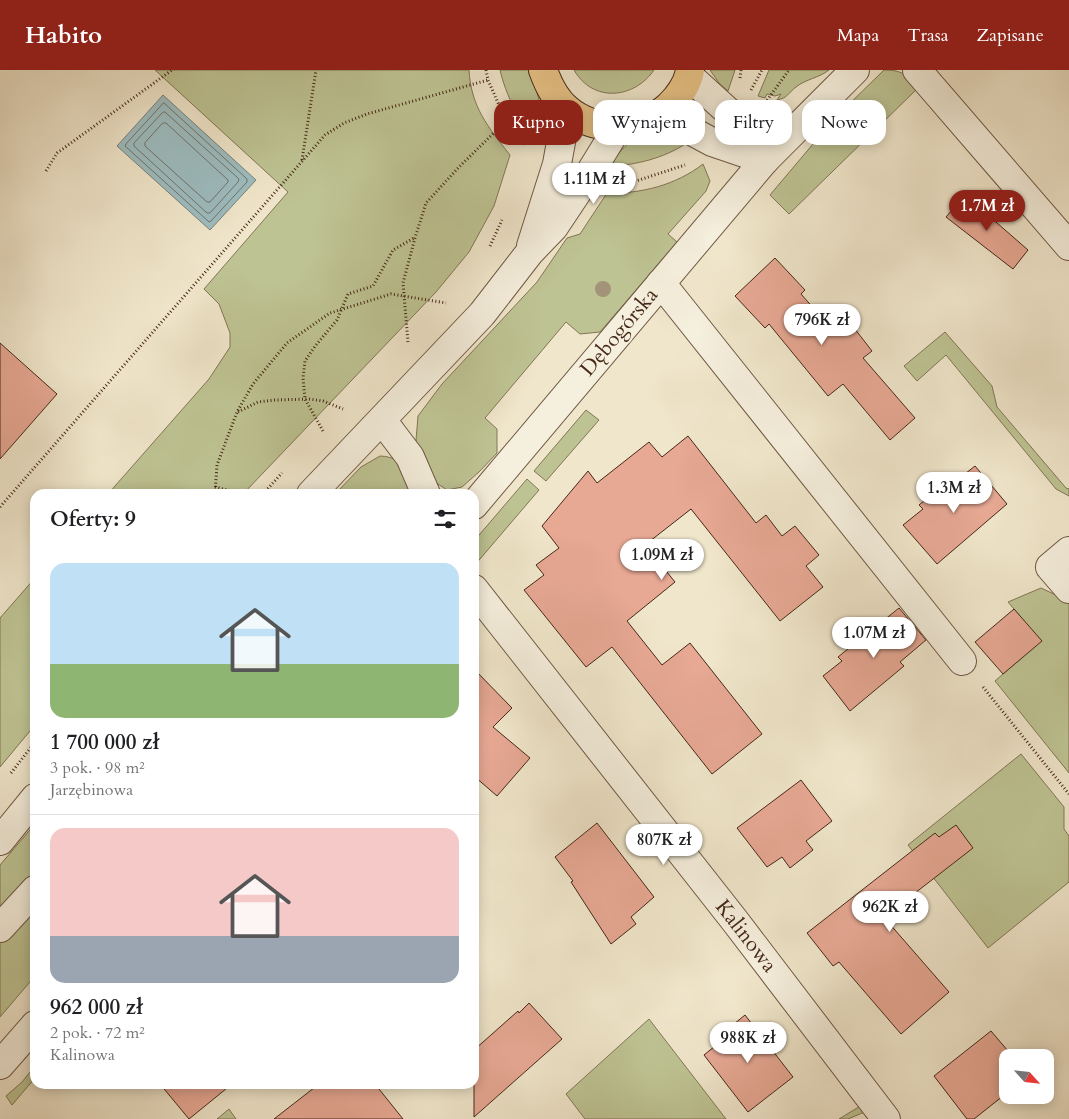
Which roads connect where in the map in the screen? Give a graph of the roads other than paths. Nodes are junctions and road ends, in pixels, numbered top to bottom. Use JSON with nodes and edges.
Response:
{"nodes":[{"id":1,"x":543,"y":70,"type":"edge"},
{"id":2,"x":855,"y":70,"type":"edge"},
{"id":3,"x":917,"y":70,"type":"edge"},
{"id":4,"x":690,"y":73,"type":"edge"},
{"id":5,"x":559,"y":100,"type":"edge"},
{"id":6,"x":676,"y":100,"type":"edge"},
{"id":7,"x":705,"y":138,"type":"edge"},
{"id":8,"x":560,"y":145,"type":"edge"},
{"id":9,"x":607,"y":145,"type":"edge"},
{"id":10,"x":765,"y":160,"type":"junction"},
{"id":11,"x":1069,"y":246,"type":"edge"},
{"id":12,"x":530,"y":252,"type":"junction"},
{"id":13,"x":661,"y":283,"type":"junction"},
{"id":14,"x":382,"y":420,"type":"junction"},
{"id":15,"x":316,"y":489,"type":"edge"},
{"id":16,"x":424,"y":489,"type":"edge"},
{"id":17,"x":479,"y":499,"type":"edge"},
{"id":18,"x":1060,"y":559,"type":"edge"},
{"id":19,"x":1069,"y":589,"type":"edge"},
{"id":20,"x":479,"y":595,"type":"edge"},
{"id":21,"x":962,"y":661,"type":"road end"},
{"id":22,"x":30,"y":804,"type":"edge"},
{"id":23,"x":0,"y":840,"type":"edge"},
{"id":24,"x":30,"y":895,"type":"edge"},
{"id":25,"x":0,"y":928,"type":"edge"},
{"id":26,"x":30,"y":1031,"type":"edge"},
{"id":27,"x":0,"y":1065,"type":"edge"},
{"id":28,"x":886,"y":1119,"type":"edge"}],
"edges":[{"from":1,"to":5,"type":"main road"},
{"from":2,"to":10,"type":"street","name":"Dębogórska"},
{"from":3,"to":11,"type":"street"},
{"from":4,"to":6,"type":"main road"},
{"from":4,"to":10,"type":"street"},
{"from":7,"to":10,"type":"street"},
{"from":8,"to":12,"type":"street"},
{"from":9,"to":12,"type":"street"},
{"from":10,"to":13,"type":"street","name":"Dębogórska"},
{"from":12,"to":14,"type":"street"},
{"from":13,"to":17,"type":"street","name":"Dębogórska"},
{"from":13,"to":21,"type":"street"},
{"from":14,"to":15,"type":"street"},
{"from":14,"to":16,"type":"street"},
{"from":18,"to":19,"type":"street"},
{"from":20,"to":28,"type":"street","name":"Kalinowa"},
{"from":22,"to":23,"type":"street"},
{"from":24,"to":25,"type":"street"},
{"from":26,"to":27,"type":"street"}]}
